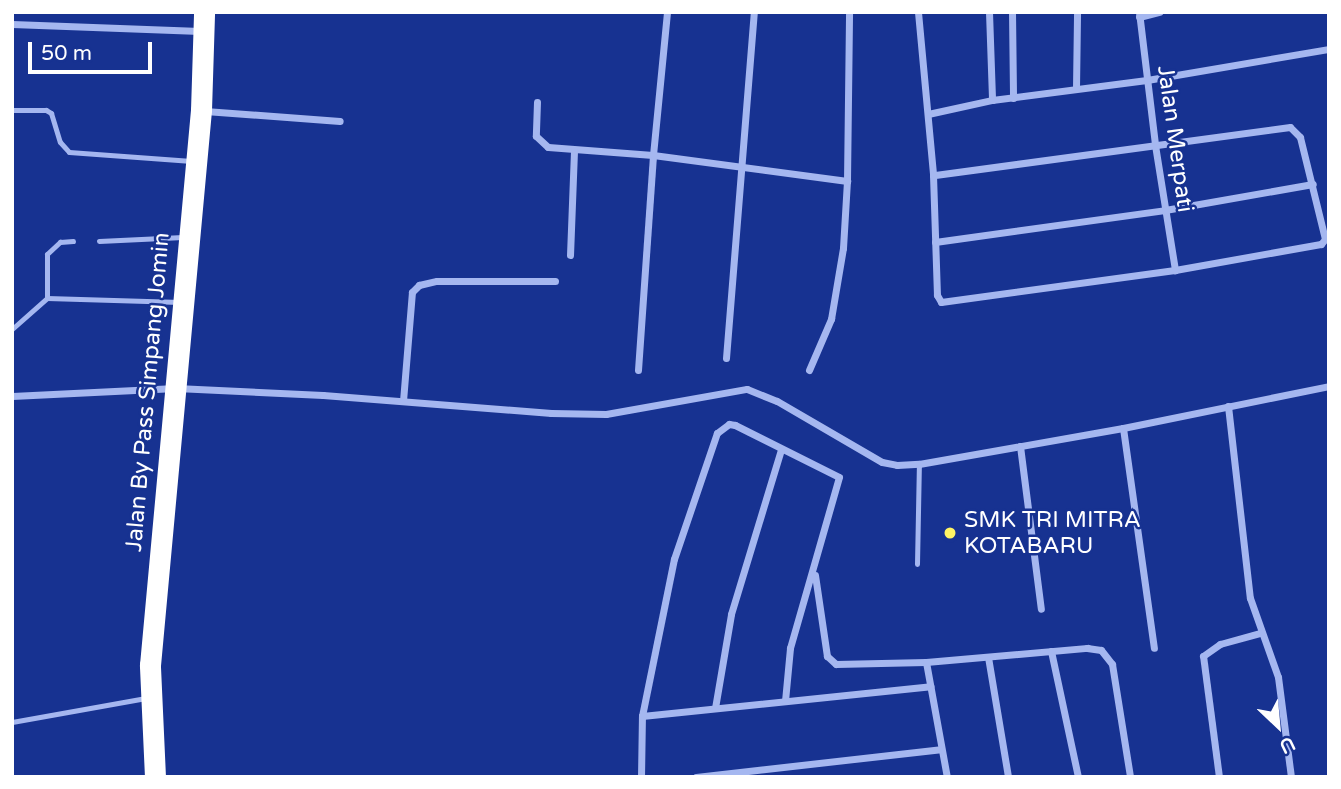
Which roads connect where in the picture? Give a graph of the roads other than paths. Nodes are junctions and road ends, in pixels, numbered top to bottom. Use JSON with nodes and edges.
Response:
{"nodes":[{"id":1,"x":667,"y":12,"type":"edge"},
{"id":2,"x":754,"y":12,"type":"edge"},
{"id":3,"x":849,"y":12,"type":"edge"},
{"id":4,"x":918,"y":12,"type":"edge"},
{"id":5,"x":989,"y":12,"type":"edge"},
{"id":6,"x":1012,"y":12,"type":"edge"},
{"id":7,"x":1076,"y":12,"type":"edge"},
{"id":8,"x":1159,"y":12,"type":"edge"},
{"id":9,"x":1139,"y":14,"type":"edge"},
{"id":10,"x":202,"y":22,"type":"edge"},
{"id":11,"x":12,"y":24,"type":"edge"},
{"id":12,"x":1329,"y":48,"type":"edge"},
{"id":13,"x":1147,"y":80,"type":"junction"},
{"id":14,"x":1076,"y":88,"type":"junction"},
{"id":15,"x":1013,"y":98,"type":"junction"},
{"id":16,"x":992,"y":100,"type":"junction"},
{"id":17,"x":537,"y":103,"type":"dead end"},
{"id":18,"x":12,"y":110,"type":"edge"},
{"id":19,"x":201,"y":110,"type":"junction"},
{"id":20,"x":928,"y":114,"type":"junction"},
{"id":21,"x":340,"y":121,"type":"dead end"},
{"id":22,"x":1155,"y":145,"type":"junction"},
{"id":23,"x":574,"y":150,"type":"junction"},
{"id":24,"x":653,"y":155,"type":"junction"},
{"id":25,"x":194,"y":162,"type":"junction"},
{"id":26,"x":741,"y":168,"type":"junction"},
{"id":27,"x":933,"y":176,"type":"junction"},
{"id":28,"x":847,"y":181,"type":"junction"},
{"id":29,"x":1313,"y":184,"type":"junction"},
{"id":30,"x":1165,"y":210,"type":"junction"},
{"id":31,"x":188,"y":237,"type":"junction"},
{"id":32,"x":99,"y":241,"type":"dead end"},
{"id":33,"x":73,"y":242,"type":"dead end"},
{"id":34,"x":935,"y":242,"type":"junction"},
{"id":35,"x":570,"y":255,"type":"dead end"},
{"id":36,"x":1175,"y":270,"type":"junction"},
{"id":37,"x":555,"y":281,"type":"dead end"},
{"id":38,"x":47,"y":298,"type":"junction"},
{"id":39,"x":183,"y":303,"type":"junction"},
{"id":40,"x":12,"y":329,"type":"edge"},
{"id":41,"x":726,"y":358,"type":"dead end"},
{"id":42,"x":638,"y":370,"type":"dead end"},
{"id":43,"x":809,"y":370,"type":"dead end"},
{"id":44,"x":1329,"y":386,"type":"edge"},
{"id":45,"x":176,"y":388,"type":"junction"},
{"id":46,"x":12,"y":396,"type":"edge"},
{"id":47,"x":403,"y":401,"type":"junction"},
{"id":48,"x":1228,"y":406,"type":"junction"},
{"id":49,"x":1122,"y":428,"type":"junction"},
{"id":50,"x":1020,"y":446,"type":"junction"},
{"id":51,"x":782,"y":449,"type":"junction"},
{"id":52,"x":919,"y":464,"type":"junction"},
{"id":53,"x":917,"y":564,"type":"dead end"},
{"id":54,"x":814,"y":570,"type":"junction"},
{"id":55,"x":1041,"y":609,"type":"dead end"},
{"id":56,"x":1260,"y":633,"type":"junction"},
{"id":57,"x":1154,"y":648,"type":"dead end"},
{"id":58,"x":1051,"y":651,"type":"junction"},
{"id":59,"x":988,"y":657,"type":"junction"},
{"id":60,"x":926,"y":662,"type":"junction"},
{"id":61,"x":930,"y":686,"type":"junction"},
{"id":62,"x":149,"y":698,"type":"junction"},
{"id":63,"x":785,"y":701,"type":"junction"},
{"id":64,"x":715,"y":708,"type":"junction"},
{"id":65,"x":642,"y":716,"type":"junction"},
{"id":66,"x":12,"y":722,"type":"edge"},
{"id":67,"x":940,"y":750,"type":"junction"},
{"id":68,"x":155,"y":777,"type":"edge"},
{"id":69,"x":641,"y":777,"type":"edge"},
{"id":70,"x":696,"y":777,"type":"edge"},
{"id":71,"x":947,"y":777,"type":"edge"},
{"id":72,"x":1008,"y":777,"type":"edge"},
{"id":73,"x":1078,"y":777,"type":"edge"},
{"id":74,"x":1129,"y":777,"type":"edge"},
{"id":75,"x":1219,"y":777,"type":"edge"},
{"id":76,"x":1290,"y":777,"type":"edge"}],
"edges":[{"from":1,"to":24,"type":"street"},
{"from":2,"to":26,"type":"street"},
{"from":3,"to":28,"type":"street"},
{"from":4,"to":20,"type":"street"},
{"from":5,"to":16,"type":"street"},
{"from":6,"to":15,"type":"street"},
{"from":7,"to":14,"type":"street"},
{"from":8,"to":9,"type":"street"},
{"from":9,"to":13,"type":"street","name":"Jalan Merpati"},
{"from":10,"to":11,"type":"street"},
{"from":10,"to":19,"type":"highway","name":"Jalan By Pass Simpang Jomin"},
{"from":12,"to":13,"type":"street"},
{"from":13,"to":14,"type":"street"},
{"from":13,"to":22,"type":"street","name":"Jalan Merpati"},
{"from":14,"to":15,"type":"street"},
{"from":15,"to":16,"type":"street"},
{"from":16,"to":20,"type":"street"},
{"from":17,"to":23,"type":"street"},
{"from":18,"to":25,"type":"lane"},
{"from":19,"to":21,"type":"street"},
{"from":19,"to":25,"type":"highway","name":"Jalan By Pass Simpang Jomin"},
{"from":20,"to":27,"type":"street"},
{"from":22,"to":27,"type":"street"},
{"from":22,"to":29,"type":"street"},
{"from":22,"to":30,"type":"street","name":"Jalan Merpati"},
{"from":23,"to":24,"type":"street"},
{"from":23,"to":35,"type":"street"},
{"from":24,"to":26,"type":"street"},
{"from":24,"to":42,"type":"street"},
{"from":25,"to":31,"type":"highway","name":"Jalan By Pass Simpang Jomin"},
{"from":26,"to":28,"type":"street"},
{"from":26,"to":41,"type":"street"},
{"from":27,"to":34,"type":"street"},
{"from":28,"to":43,"type":"street"},
{"from":29,"to":30,"type":"street"},
{"from":29,"to":36,"type":"street"},
{"from":30,"to":34,"type":"street"},
{"from":30,"to":36,"type":"street","name":"Jalan Merpati"},
{"from":31,"to":32,"type":"lane"},
{"from":31,"to":39,"type":"highway","name":"Jalan By Pass Simpang Jomin"},
{"from":33,"to":38,"type":"lane"},
{"from":34,"to":36,"type":"street"},
{"from":37,"to":47,"type":"street"},
{"from":38,"to":39,"type":"lane"},
{"from":38,"to":40,"type":"lane"},
{"from":39,"to":45,"type":"highway","name":"Jalan By Pass Simpang Jomin"},
{"from":44,"to":48,"type":"street"},
{"from":45,"to":46,"type":"street"},
{"from":45,"to":47,"type":"street"},
{"from":45,"to":62,"type":"highway","name":"Jalan By Pass Simpang Jomin"},
{"from":47,"to":52,"type":"street"},
{"from":48,"to":49,"type":"street"},
{"from":48,"to":56,"type":"street"},
{"from":49,"to":50,"type":"street"},
{"from":49,"to":57,"type":"street"},
{"from":50,"to":52,"type":"street"},
{"from":50,"to":55,"type":"street"},
{"from":51,"to":54,"type":"street"},
{"from":51,"to":64,"type":"street"},
{"from":51,"to":65,"type":"street"},
{"from":52,"to":53,"type":"lane"},
{"from":54,"to":60,"type":"street"},
{"from":54,"to":63,"type":"street"},
{"from":56,"to":75,"type":"street"},
{"from":56,"to":76,"type":"street"},
{"from":58,"to":59,"type":"street"},
{"from":58,"to":73,"type":"street"},
{"from":58,"to":74,"type":"street"},
{"from":59,"to":60,"type":"street"},
{"from":59,"to":72,"type":"street"},
{"from":60,"to":61,"type":"street"},
{"from":61,"to":63,"type":"street"},
{"from":61,"to":67,"type":"street"},
{"from":62,"to":66,"type":"lane"},
{"from":62,"to":68,"type":"highway","name":"Jalan By Pass Simpang Jomin"},
{"from":63,"to":64,"type":"street"},
{"from":64,"to":65,"type":"street"},
{"from":65,"to":69,"type":"street"},
{"from":67,"to":70,"type":"street"},
{"from":67,"to":71,"type":"street"}]}
